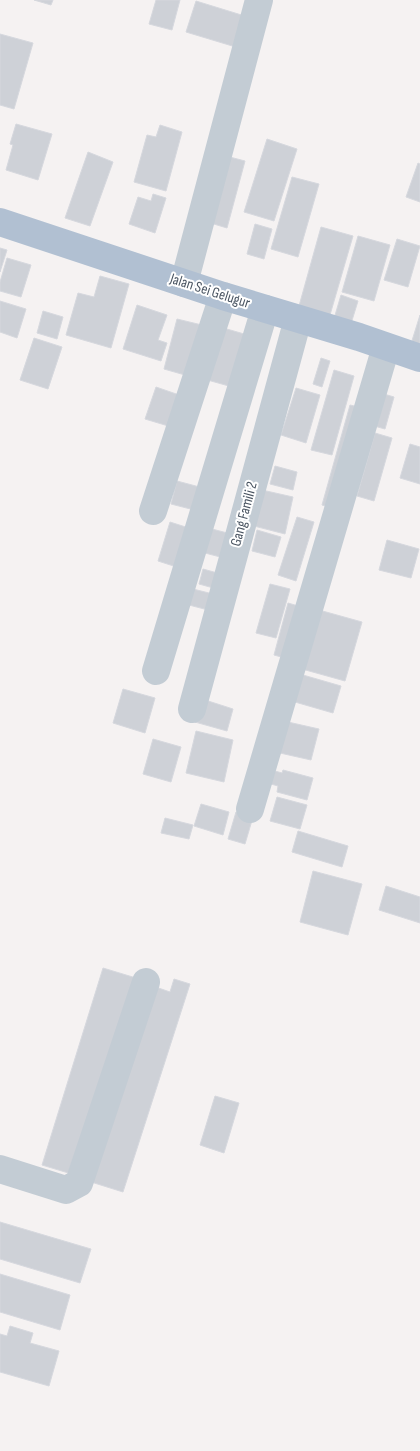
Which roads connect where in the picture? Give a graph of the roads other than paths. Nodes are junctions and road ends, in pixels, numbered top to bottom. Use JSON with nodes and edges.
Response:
{"nodes":[{"id":1,"x":259,"y":0,"type":"edge"},
{"id":2,"x":0,"y":222,"type":"edge"},
{"id":3,"x":184,"y":283,"type":"junction"},
{"id":4,"x":223,"y":296,"type":"junction"},
{"id":5,"x":265,"y":309,"type":"junction"},
{"id":6,"x":298,"y":319,"type":"junction"},
{"id":7,"x":386,"y":347,"type":"junction"},
{"id":8,"x":420,"y":358,"type":"edge"},
{"id":9,"x":153,"y":511,"type":"dead end"},
{"id":10,"x":156,"y":671,"type":"dead end"},
{"id":11,"x":192,"y":709,"type":"dead end"},
{"id":12,"x":250,"y":809,"type":"dead end"},
{"id":13,"x":146,"y":982,"type":"dead end"},
{"id":14,"x":0,"y":1168,"type":"edge"}],
"edges":[{"from":1,"to":3,"type":"street"},
{"from":2,"to":3,"type":"main road","name":"Jalan Sei Gelugur"},
{"from":3,"to":4,"type":"main road","name":"Jalan Sei Gelugur"},
{"from":4,"to":5,"type":"main road","name":"Jalan Sei Gelugur"},
{"from":4,"to":9,"type":"street"},
{"from":5,"to":6,"type":"main road","name":"Jalan Sei Gelugur"},
{"from":5,"to":10,"type":"street"},
{"from":6,"to":7,"type":"main road","name":"Jalan Sei Gelugur"},
{"from":6,"to":11,"type":"street","name":"Gang Famili 2"},
{"from":7,"to":8,"type":"main road","name":"Jalan Sei Gelugur"},
{"from":7,"to":12,"type":"street"},
{"from":13,"to":14,"type":"street"}]}
